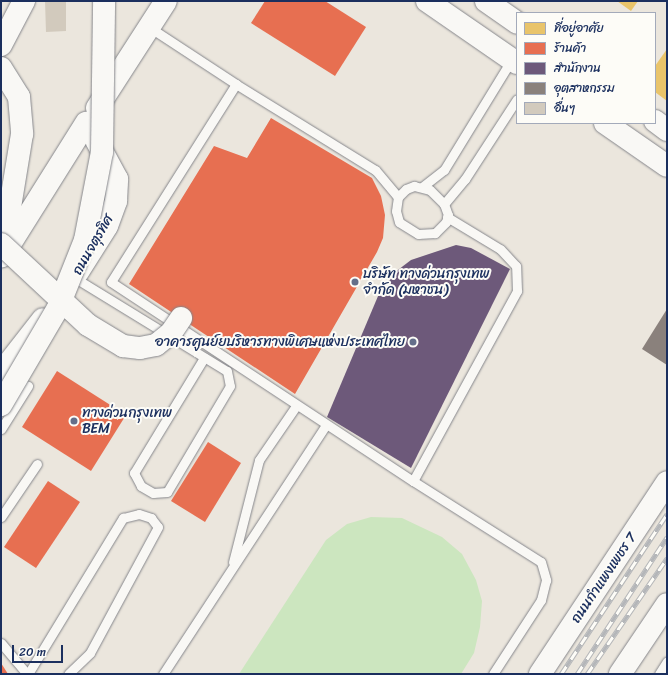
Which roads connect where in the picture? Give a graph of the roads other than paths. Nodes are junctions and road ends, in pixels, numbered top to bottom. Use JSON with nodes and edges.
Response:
{"nodes":[{"id":1,"x":24,"y":1,"type":"edge"},
{"id":2,"x":104,"y":1,"type":"edge"},
{"id":3,"x":166,"y":1,"type":"edge"},
{"id":4,"x":427,"y":1,"type":"edge"},
{"id":5,"x":486,"y":1,"type":"edge"},
{"id":6,"x":516,"y":22,"type":"edge"},
{"id":7,"x":149,"y":27,"type":"junction"},
{"id":8,"x":1,"y":44,"type":"edge"},
{"id":9,"x":514,"y":61,"type":"edge"},
{"id":10,"x":1,"y":68,"type":"edge"},
{"id":11,"x":236,"y":84,"type":"junction"},
{"id":12,"x":516,"y":101,"type":"edge"},
{"id":13,"x":86,"y":123,"type":"junction"},
{"id":14,"x":656,"y":123,"type":"edge"},
{"id":15,"x":606,"y":124,"type":"edge"},
{"id":16,"x":667,"y":130,"type":"edge"},
{"id":17,"x":667,"y":166,"type":"edge"},
{"id":18,"x":422,"y":187,"type":"junction"},
{"id":19,"x":398,"y":197,"type":"junction"},
{"id":20,"x":444,"y":204,"type":"junction"},
{"id":21,"x":447,"y":217,"type":"junction"},
{"id":22,"x":1,"y":253,"type":"edge"},
{"id":23,"x":75,"y":278,"type":"junction"},
{"id":24,"x":181,"y":318,"type":"dead end"},
{"id":25,"x":204,"y":358,"type":"junction"},
{"id":26,"x":1,"y":373,"type":"edge"},
{"id":27,"x":28,"y":386,"type":"dead end"},
{"id":28,"x":296,"y":406,"type":"junction"},
{"id":29,"x":1,"y":409,"type":"edge"},
{"id":30,"x":5,"y":410,"type":"edge"},
{"id":31,"x":326,"y":424,"type":"junction"},
{"id":32,"x":1,"y":429,"type":"edge"},
{"id":33,"x":37,"y":464,"type":"dead end"},
{"id":34,"x":413,"y":481,"type":"junction"},
{"id":35,"x":667,"y":482,"type":"edge"},
{"id":36,"x":1,"y":517,"type":"edge"},
{"id":37,"x":232,"y":569,"type":"junction"},
{"id":38,"x":667,"y":604,"type":"edge"},
{"id":39,"x":1,"y":643,"type":"edge"},
{"id":40,"x":667,"y":661,"type":"edge"},
{"id":41,"x":626,"y":671,"type":"edge"},
{"id":42,"x":27,"y":674,"type":"edge"},
{"id":43,"x":68,"y":674,"type":"edge"},
{"id":44,"x":163,"y":674,"type":"edge"},
{"id":45,"x":493,"y":674,"type":"edge"},
{"id":46,"x":540,"y":674,"type":"edge"},
{"id":47,"x":659,"y":674,"type":"edge"}],
"edges":[{"from":1,"to":8,"type":"main road"},
{"from":2,"to":30,"type":"main road","name":"ถนนจตุรทิศ","bridge":true},
{"from":3,"to":7,"type":"main road"},
{"from":4,"to":9,"type":"main road"},
{"from":5,"to":6,"type":"main road"},
{"from":7,"to":11,"type":"lane"},
{"from":7,"to":13,"type":"main road"},
{"from":9,"to":18,"type":"lane"},
{"from":10,"to":22,"type":"main road"},
{"from":11,"to":19,"type":"lane"},
{"from":11,"to":28,"type":"lane"},
{"from":12,"to":20,"type":"lane"},
{"from":13,"to":22,"type":"main road"},
{"from":13,"to":23,"type":"main road","name":"ถนนจตุรทิศ"},
{"from":14,"to":16,"type":"main road"},
{"from":15,"to":17,"type":"main road"},
{"from":18,"to":19,"type":"lane"},
{"from":18,"to":20,"type":"lane"},
{"from":19,"to":21,"type":"lane"},
{"from":20,"to":21,"type":"lane"},
{"from":21,"to":34,"type":"lane"},
{"from":22,"to":24,"type":"main road","bridge":true},
{"from":23,"to":25,"type":"lane"},
{"from":23,"to":26,"type":"main road","name":"ถนนจตุรทิศ"},
{"from":25,"to":25,"type":"lane"},
{"from":27,"to":30,"type":"lane"},
{"from":28,"to":31,"type":"lane"},
{"from":28,"to":37,"type":"lane"},
{"from":29,"to":30,"type":"lane"},
{"from":30,"to":32,"type":"lane"},
{"from":31,"to":34,"type":"lane"},
{"from":31,"to":37,"type":"lane"},
{"from":33,"to":36,"type":"lane"},
{"from":34,"to":45,"type":"lane"},
{"from":35,"to":46,"type":"main road","name":"ถนนกำแพงเพชร 7"},
{"from":37,"to":44,"type":"lane"},
{"from":38,"to":41,"type":"main road"},
{"from":39,"to":42,"type":"lane"},
{"from":40,"to":47,"type":"lane"},
{"from":42,"to":43,"type":"lane"}]}
